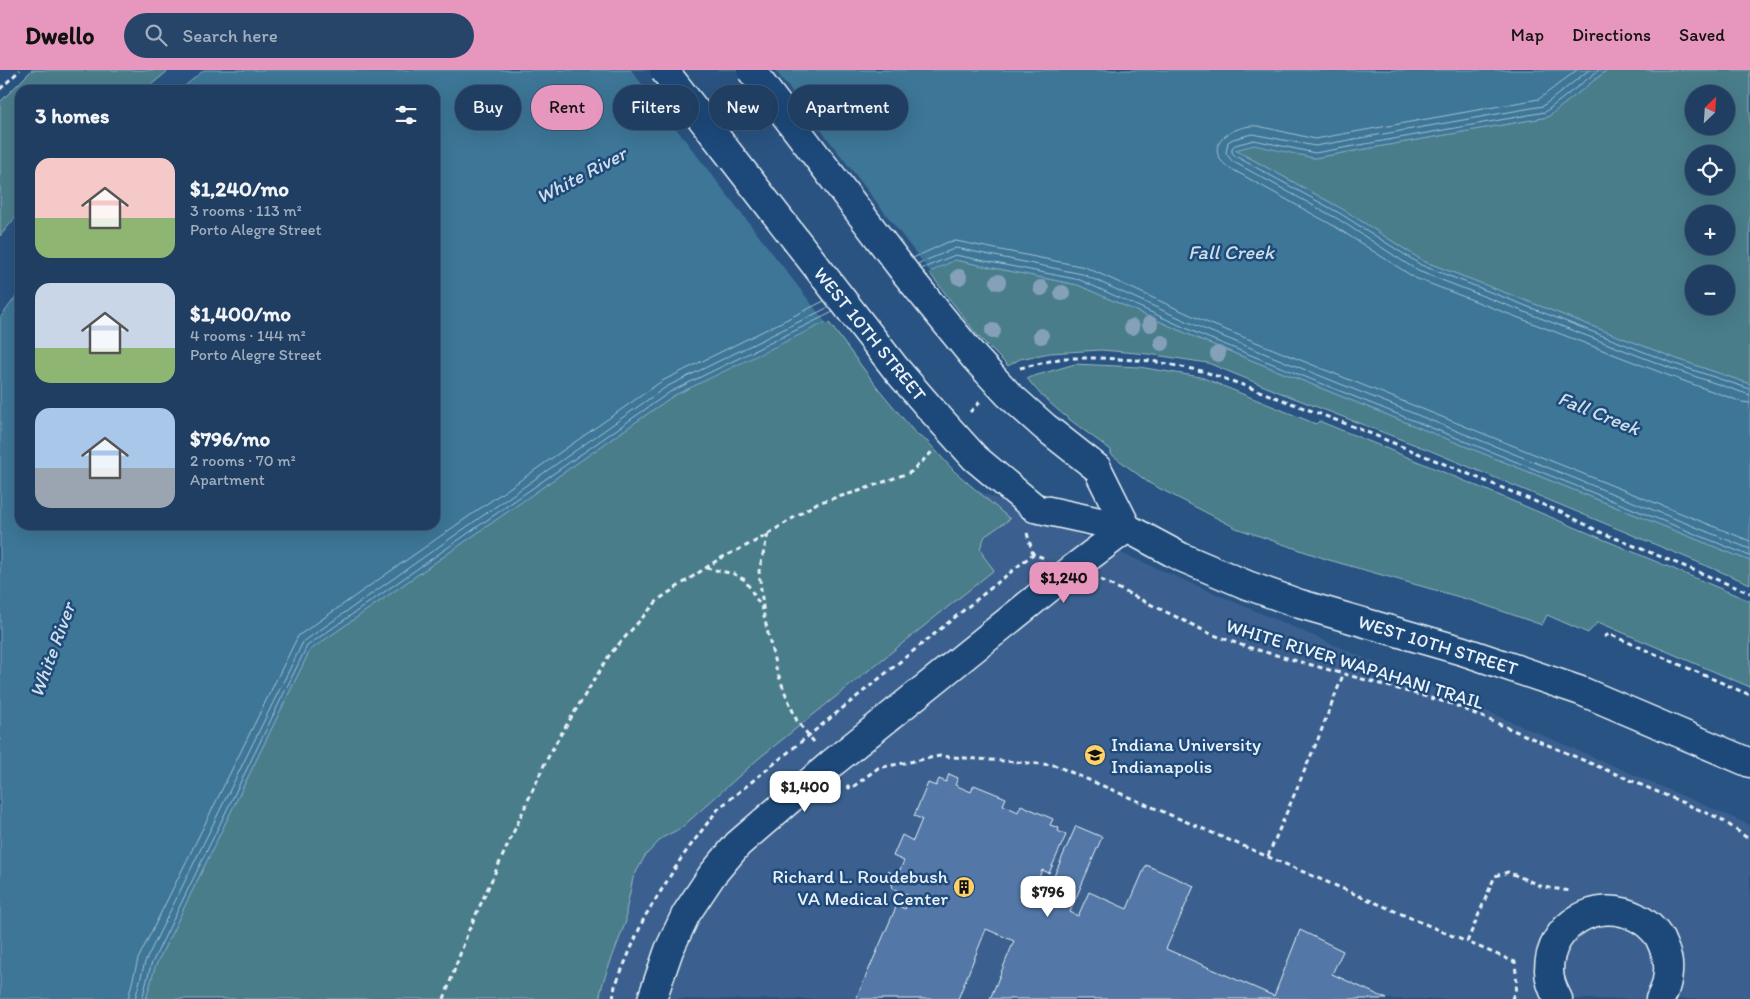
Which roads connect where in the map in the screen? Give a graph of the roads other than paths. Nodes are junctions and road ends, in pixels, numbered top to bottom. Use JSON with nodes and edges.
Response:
{"nodes":[{"id":1,"x":664,"y":70,"type":"edge"},
{"id":2,"x":751,"y":70,"type":"edge"},
{"id":3,"x":1127,"y":528,"type":"junction"},
{"id":4,"x":1750,"y":763,"type":"edge"},
{"id":5,"x":1554,"y":995,"type":"edge"},
{"id":6,"x":1662,"y":998,"type":"edge"},
{"id":7,"x":652,"y":999,"type":"edge"}],
"edges":[{"from":1,"to":3,"type":"main road","name":"WEST 10TH STREET","bridge":true},
{"from":2,"to":3,"type":"main road","bridge":true},
{"from":3,"to":4,"type":"main road","name":"WEST 10TH STREET"},
{"from":3,"to":7,"type":"main road"},
{"from":5,"to":6,"type":"main road"}]}
